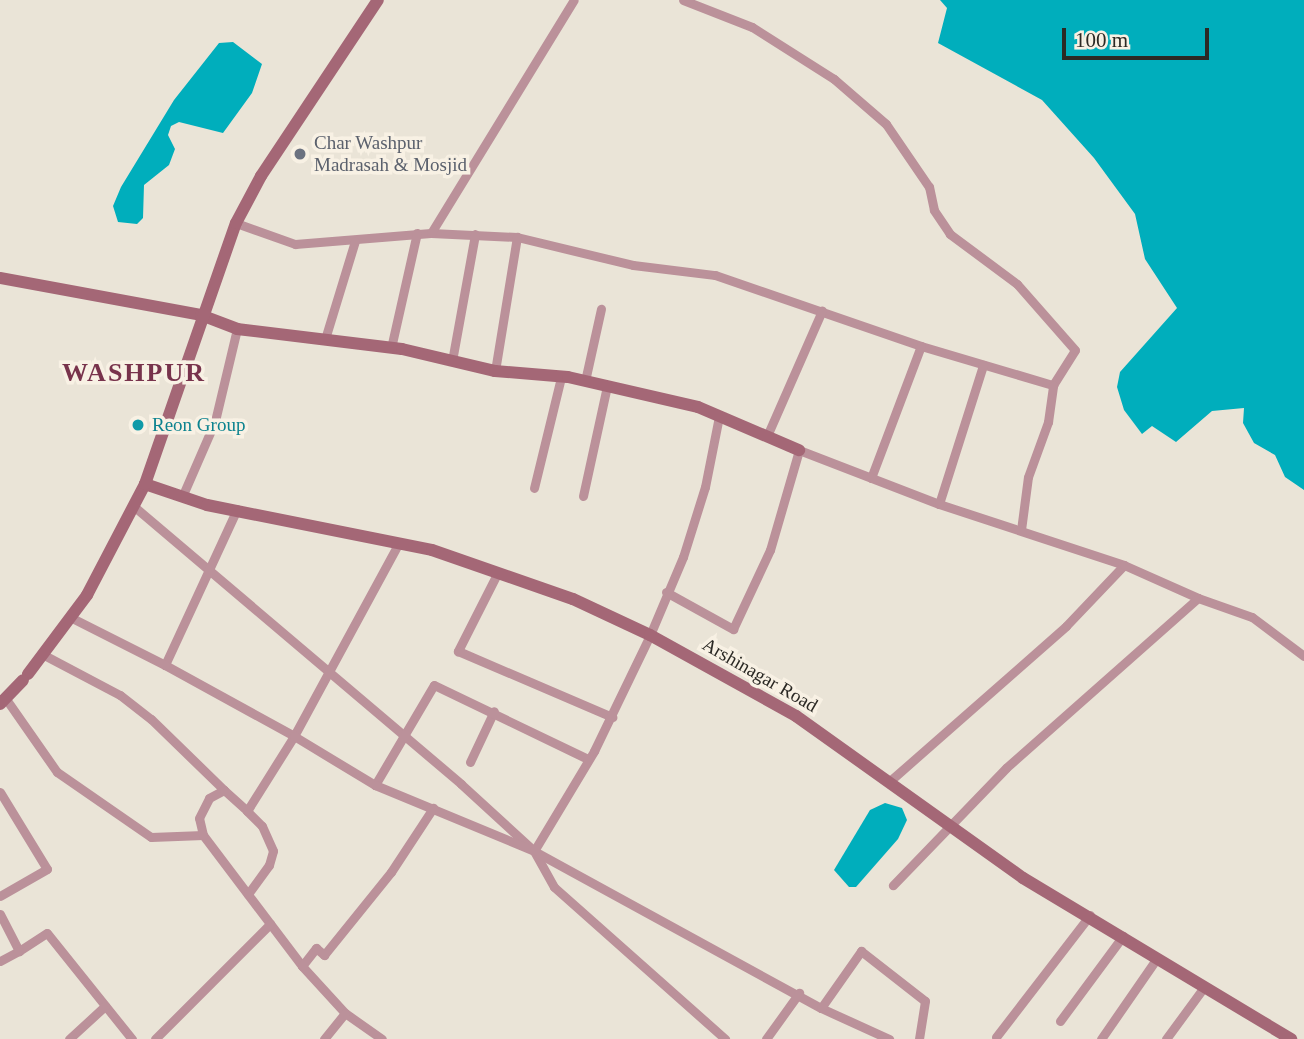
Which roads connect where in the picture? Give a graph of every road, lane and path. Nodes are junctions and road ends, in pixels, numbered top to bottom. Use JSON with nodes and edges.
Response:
{"nodes":[{"id":1,"x":378,"y":0,"type":"edge"},
{"id":2,"x":574,"y":0,"type":"edge"},
{"id":3,"x":683,"y":0,"type":"edge"},
{"id":4,"x":236,"y":223,"type":"junction"},
{"id":5,"x":417,"y":233,"type":"junction"},
{"id":6,"x":431,"y":233,"type":"junction"},
{"id":7,"x":475,"y":234,"type":"junction"},
{"id":8,"x":517,"y":237,"type":"junction"},
{"id":9,"x":355,"y":241,"type":"junction"},
{"id":10,"x":0,"y":278,"type":"edge"},
{"id":11,"x":601,"y":309,"type":"dead end"},
{"id":12,"x":822,"y":311,"type":"junction"},
{"id":13,"x":201,"y":315,"type":"junction"},
{"id":14,"x":237,"y":328,"type":"junction"},
{"id":15,"x":325,"y":339,"type":"junction"},
{"id":16,"x":921,"y":346,"type":"junction"},
{"id":17,"x":391,"y":348,"type":"junction"},
{"id":18,"x":452,"y":361,"type":"junction"},
{"id":19,"x":983,"y":365,"type":"junction"},
{"id":20,"x":495,"y":371,"type":"junction"},
{"id":21,"x":561,"y":377,"type":"junction"},
{"id":22,"x":585,"y":381,"type":"junction"},
{"id":23,"x":1053,"y":385,"type":"junction"},
{"id":24,"x":607,"y":386,"type":"junction"},
{"id":25,"x":719,"y":416,"type":"junction"},
{"id":26,"x":767,"y":436,"type":"junction"},
{"id":27,"x":799,"y":450,"type":"junction"},
{"id":28,"x":871,"y":478,"type":"junction"},
{"id":29,"x":145,"y":484,"type":"junction"},
{"id":30,"x":534,"y":488,"type":"dead end"},
{"id":31,"x":583,"y":496,"type":"dead end"},
{"id":32,"x":182,"y":497,"type":"junction"},
{"id":33,"x":939,"y":504,"type":"junction"},
{"id":34,"x":137,"y":509,"type":"dead end"},
{"id":35,"x":237,"y":509,"type":"junction"},
{"id":36,"x":1021,"y":530,"type":"junction"},
{"id":37,"x":399,"y":543,"type":"junction"},
{"id":38,"x":1124,"y":565,"type":"junction"},
{"id":39,"x":212,"y":571,"type":"junction"},
{"id":40,"x":498,"y":572,"type":"junction"},
{"id":41,"x":666,"y":592,"type":"junction"},
{"id":42,"x":1198,"y":598,"type":"junction"},
{"id":43,"x":72,"y":618,"type":"junction"},
{"id":44,"x":650,"y":635,"type":"junction"},
{"id":45,"x":44,"y":655,"type":"junction"},
{"id":46,"x":1304,"y":656,"type":"edge"},
{"id":47,"x":165,"y":665,"type":"junction"},
{"id":48,"x":330,"y":672,"type":"junction"},
{"id":49,"x":3,"y":701,"type":"edge"},
{"id":50,"x":494,"y":711,"type":"junction"},
{"id":51,"x":612,"y":717,"type":"junction"},
{"id":52,"x":293,"y":736,"type":"junction"},
{"id":53,"x":404,"y":739,"type":"junction"},
{"id":54,"x":588,"y":759,"type":"junction"},
{"id":55,"x":470,"y":762,"type":"dead end"},
{"id":56,"x":891,"y":780,"type":"junction"},
{"id":57,"x":375,"y":785,"type":"junction"},
{"id":58,"x":224,"y":790,"type":"junction"},
{"id":59,"x":0,"y":792,"type":"edge"},
{"id":60,"x":433,"y":808,"type":"junction"},
{"id":61,"x":247,"y":811,"type":"junction"},
{"id":62,"x":949,"y":825,"type":"junction"},
{"id":63,"x":203,"y":835,"type":"junction"},
{"id":64,"x":534,"y":852,"type":"junction"},
{"id":65,"x":893,"y":885,"type":"dead end"},
{"id":66,"x":248,"y":894,"type":"junction"},
{"id":67,"x":0,"y":896,"type":"edge"},
{"id":68,"x":0,"y":914,"type":"edge"},
{"id":69,"x":1090,"y":915,"type":"junction"},
{"id":70,"x":270,"y":924,"type":"junction"},
{"id":71,"x":1123,"y":936,"type":"junction"},
{"id":72,"x":19,"y":951,"type":"junction"},
{"id":73,"x":1157,"y":958,"type":"junction"},
{"id":74,"x":0,"y":961,"type":"edge"},
{"id":75,"x":302,"y":966,"type":"junction"},
{"id":76,"x":1204,"y":987,"type":"junction"},
{"id":77,"x":799,"y":993,"type":"junction"},
{"id":78,"x":105,"y":1006,"type":"junction"},
{"id":79,"x":821,"y":1008,"type":"junction"},
{"id":80,"x":345,"y":1013,"type":"junction"},
{"id":81,"x":1060,"y":1021,"type":"dead end"},
{"id":82,"x":996,"y":1037,"type":"dead end"},
{"id":83,"x":1286,"y":1038,"type":"edge"},
{"id":84,"x":69,"y":1039,"type":"edge"},
{"id":85,"x":131,"y":1039,"type":"edge"},
{"id":86,"x":155,"y":1039,"type":"edge"},
{"id":87,"x":324,"y":1039,"type":"edge"},
{"id":88,"x":382,"y":1039,"type":"edge"},
{"id":89,"x":724,"y":1039,"type":"edge"},
{"id":90,"x":766,"y":1039,"type":"edge"},
{"id":91,"x":889,"y":1039,"type":"edge"},
{"id":92,"x":919,"y":1039,"type":"edge"},
{"id":93,"x":1101,"y":1039,"type":"edge"},
{"id":94,"x":1166,"y":1039,"type":"edge"}],
"edges":[{"from":1,"to":4,"type":"street"},
{"from":2,"to":6,"type":"street"},
{"from":3,"to":23,"type":"street"},
{"from":4,"to":9,"type":"street"},
{"from":4,"to":13,"type":"street"},
{"from":5,"to":6,"type":"street"},
{"from":5,"to":9,"type":"street"},
{"from":5,"to":17,"type":"street"},
{"from":6,"to":7,"type":"street"},
{"from":7,"to":8,"type":"street"},
{"from":7,"to":18,"type":"street"},
{"from":8,"to":12,"type":"street"},
{"from":8,"to":20,"type":"street"},
{"from":9,"to":15,"type":"street"},
{"from":10,"to":13,"type":"street"},
{"from":11,"to":22,"type":"street"},
{"from":12,"to":16,"type":"street"},
{"from":12,"to":26,"type":"street"},
{"from":13,"to":14,"type":"street"},
{"from":13,"to":29,"type":"street"},
{"from":14,"to":15,"type":"street"},
{"from":14,"to":32,"type":"street"},
{"from":15,"to":17,"type":"street"},
{"from":16,"to":19,"type":"street"},
{"from":16,"to":28,"type":"street"},
{"from":17,"to":18,"type":"street"},
{"from":18,"to":20,"type":"street"},
{"from":19,"to":23,"type":"street"},
{"from":19,"to":33,"type":"street"},
{"from":20,"to":21,"type":"street"},
{"from":21,"to":22,"type":"street"},
{"from":21,"to":30,"type":"street"},
{"from":22,"to":24,"type":"street"},
{"from":23,"to":36,"type":"street"},
{"from":24,"to":25,"type":"street"},
{"from":24,"to":31,"type":"street"},
{"from":25,"to":26,"type":"street"},
{"from":25,"to":41,"type":"street"},
{"from":26,"to":27,"type":"street"},
{"from":27,"to":28,"type":"street"},
{"from":27,"to":41,"type":"street"},
{"from":28,"to":33,"type":"street"},
{"from":29,"to":32,"type":"street","name":"Arshinagar Road"},
{"from":29,"to":43,"type":"street"},
{"from":32,"to":35,"type":"street","name":"Arshinagar Road"},
{"from":33,"to":36,"type":"street"},
{"from":34,"to":39,"type":"street"},
{"from":35,"to":37,"type":"street","name":"Arshinagar Road"},
{"from":35,"to":39,"type":"street"},
{"from":36,"to":38,"type":"street"},
{"from":37,"to":40,"type":"street","name":"Arshinagar Road"},
{"from":37,"to":48,"type":"street"},
{"from":38,"to":42,"type":"street"},
{"from":38,"to":56,"type":"street"},
{"from":39,"to":47,"type":"street"},
{"from":39,"to":48,"type":"street"},
{"from":40,"to":44,"type":"street","name":"Arshinagar Road"},
{"from":40,"to":51,"type":"street"},
{"from":41,"to":44,"type":"street"},
{"from":42,"to":46,"type":"street"},
{"from":42,"to":62,"type":"street"},
{"from":43,"to":45,"type":"street"},
{"from":43,"to":47,"type":"street"},
{"from":44,"to":51,"type":"street"},
{"from":44,"to":56,"type":"street","name":"Arshinagar Road"},
{"from":45,"to":49,"type":"street"},
{"from":45,"to":58,"type":"street"},
{"from":47,"to":52,"type":"street"},
{"from":48,"to":52,"type":"street"},
{"from":48,"to":53,"type":"street"},
{"from":49,"to":63,"type":"street"},
{"from":50,"to":53,"type":"street"},
{"from":50,"to":54,"type":"street"},
{"from":50,"to":55,"type":"street"},
{"from":51,"to":54,"type":"street"},
{"from":52,"to":57,"type":"street"},
{"from":52,"to":61,"type":"street"},
{"from":53,"to":57,"type":"street"},
{"from":53,"to":64,"type":"street"},
{"from":54,"to":64,"type":"street"},
{"from":56,"to":62,"type":"street","name":"Arshinagar Road"},
{"from":57,"to":60,"type":"street"},
{"from":58,"to":61,"type":"street"},
{"from":58,"to":63,"type":"street"},
{"from":59,"to":67,"type":"street"},
{"from":60,"to":64,"type":"street"},
{"from":60,"to":75,"type":"street"},
{"from":61,"to":66,"type":"street"},
{"from":62,"to":65,"type":"street"},
{"from":62,"to":69,"type":"street","name":"Arshinagar Road"},
{"from":63,"to":66,"type":"street"},
{"from":64,"to":77,"type":"street"},
{"from":64,"to":89,"type":"street"},
{"from":66,"to":70,"type":"street"},
{"from":68,"to":72,"type":"street"},
{"from":69,"to":71,"type":"street","name":"Arshinagar Road"},
{"from":69,"to":82,"type":"street"},
{"from":70,"to":75,"type":"street"},
{"from":70,"to":86,"type":"street"},
{"from":71,"to":73,"type":"street","name":"Arshinagar Road"},
{"from":71,"to":81,"type":"street"},
{"from":72,"to":74,"type":"street"},
{"from":72,"to":78,"type":"street"},
{"from":73,"to":76,"type":"street","name":"Arshinagar Road"},
{"from":73,"to":93,"type":"street"},
{"from":75,"to":80,"type":"street"},
{"from":76,"to":83,"type":"street","name":"Arshinagar Road"},
{"from":76,"to":94,"type":"street"},
{"from":77,"to":79,"type":"street"},
{"from":77,"to":90,"type":"street"},
{"from":78,"to":84,"type":"street"},
{"from":78,"to":85,"type":"street"},
{"from":79,"to":91,"type":"street"},
{"from":79,"to":92,"type":"street"},
{"from":80,"to":87,"type":"street"},
{"from":80,"to":88,"type":"street"}]}
